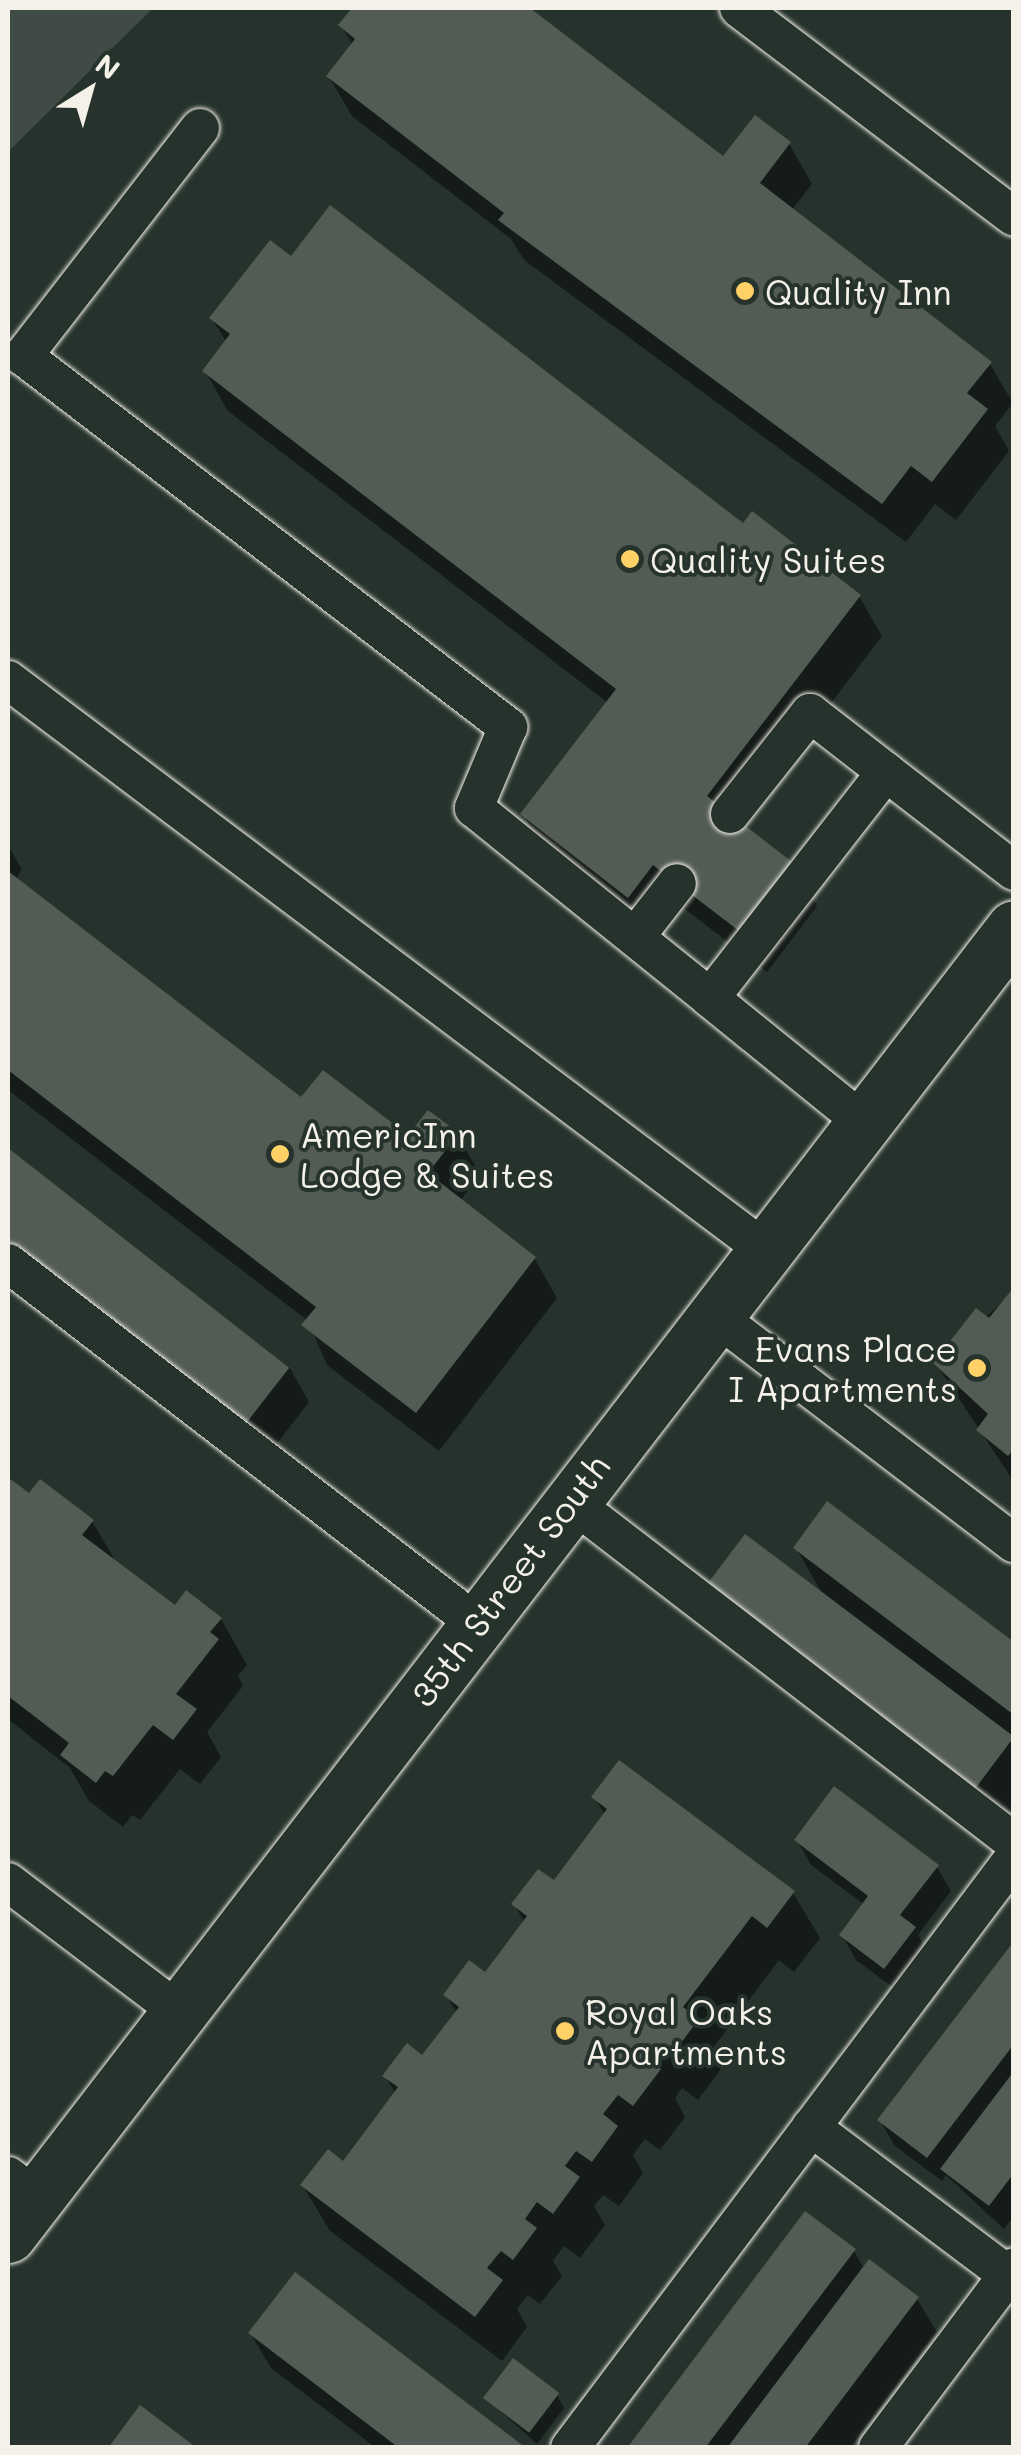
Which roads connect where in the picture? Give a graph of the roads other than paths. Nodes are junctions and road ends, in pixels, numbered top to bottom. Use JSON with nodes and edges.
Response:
{"nodes":[{"id":1,"x":739,"y":8,"type":"edge"},
{"id":2,"x":200,"y":128,"type":"dead end"},
{"id":3,"x":1014,"y":217,"type":"edge"},
{"id":4,"x":8,"y":680,"type":"edge"},
{"id":5,"x":886,"y":772,"type":"junction"},
{"id":6,"x":730,"y":814,"type":"dead end"},
{"id":7,"x":1014,"y":871,"type":"edge"},
{"id":8,"x":677,"y":883,"type":"dead end"},
{"id":9,"x":1014,"y":928,"type":"edge"},
{"id":10,"x":635,"y":937,"type":"junction"},
{"id":11,"x":710,"y":998,"type":"junction"},
{"id":12,"x":863,"y":1122,"type":"junction"},
{"id":13,"x":764,"y":1249,"type":"junction"},
{"id":14,"x":8,"y":1263,"type":"edge"},
{"id":15,"x":713,"y":1314,"type":"junction"},
{"id":16,"x":569,"y":1500,"type":"junction"},
{"id":17,"x":1014,"y":1544,"type":"edge"},
{"id":18,"x":476,"y":1623,"type":"junction"},
{"id":19,"x":1014,"y":1842,"type":"edge"},
{"id":20,"x":1014,"y":1858,"type":"edge"},
{"id":21,"x":8,"y":1882,"type":"edge"},
{"id":22,"x":179,"y":2012,"type":"junction"},
{"id":23,"x":811,"y":2127,"type":"junction"},
{"id":24,"x":17,"y":2203,"type":"edge"},
{"id":25,"x":1010,"y":2271,"type":"edge"},
{"id":26,"x":570,"y":2448,"type":"edge"},
{"id":27,"x":878,"y":2448,"type":"edge"}],
"edges":[{"from":1,"to":3,"type":"lane"},
{"from":2,"to":10,"type":"lane"},
{"from":4,"to":13,"type":"lane"},
{"from":5,"to":6,"type":"lane"},
{"from":5,"to":7,"type":"lane"},
{"from":5,"to":11,"type":"lane"},
{"from":8,"to":10,"type":"lane"},
{"from":9,"to":12,"type":"street","name":"35th Street South"},
{"from":10,"to":11,"type":"lane"},
{"from":11,"to":12,"type":"lane"},
{"from":12,"to":13,"type":"street","name":"35th Street South"},
{"from":13,"to":15,"type":"street","name":"35th Street South"},
{"from":14,"to":18,"type":"lane"},
{"from":15,"to":16,"type":"street","name":"35th Street South"},
{"from":15,"to":17,"type":"lane"},
{"from":16,"to":18,"type":"street","name":"35th Street South"},
{"from":16,"to":19,"type":"lane"},
{"from":18,"to":22,"type":"street","name":"35th Street South"},
{"from":20,"to":23,"type":"lane"},
{"from":21,"to":22,"type":"lane"},
{"from":22,"to":24,"type":"street","name":"35th Street South"},
{"from":23,"to":25,"type":"lane"},
{"from":23,"to":26,"type":"lane"},
{"from":25,"to":27,"type":"lane"}]}
